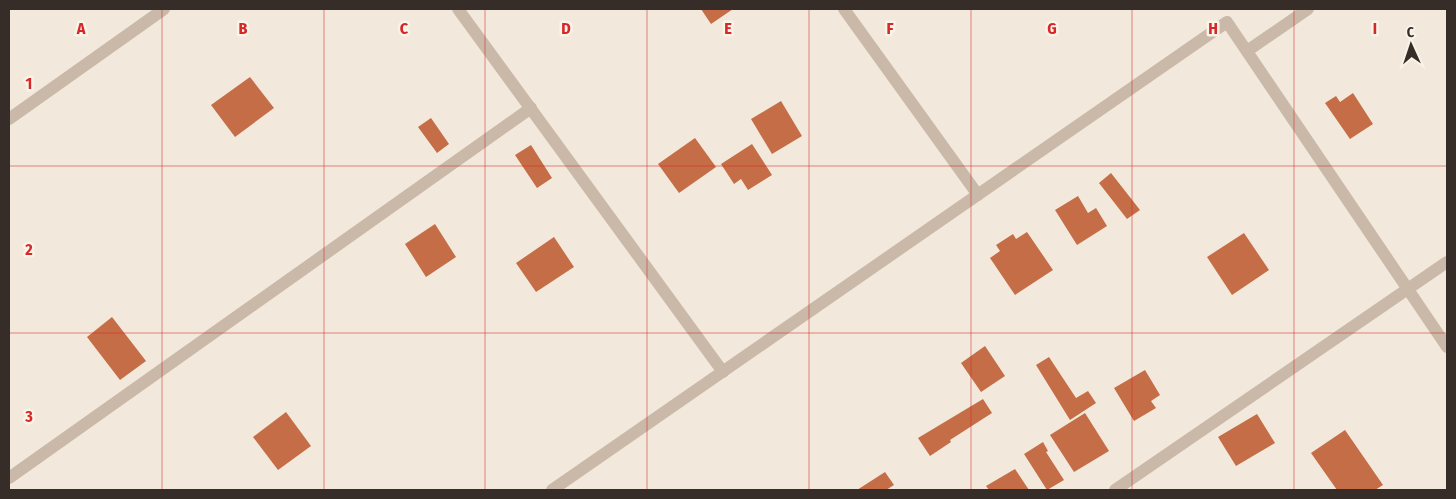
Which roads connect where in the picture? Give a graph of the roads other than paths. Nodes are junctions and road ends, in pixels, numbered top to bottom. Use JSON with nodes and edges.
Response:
{"nodes":[{"id":1,"x":164,"y":9,"type":"edge"},
{"id":2,"x":458,"y":9,"type":"edge"},
{"id":3,"x":844,"y":9,"type":"edge"},
{"id":4,"x":1308,"y":9,"type":"edge"},
{"id":5,"x":1247,"y":51,"type":"junction"},
{"id":6,"x":531,"y":108,"type":"junction"},
{"id":7,"x":9,"y":119,"type":"edge"},
{"id":8,"x":978,"y":195,"type":"junction"},
{"id":9,"x":1447,"y":262,"type":"edge"},
{"id":10,"x":1408,"y":289,"type":"junction"},
{"id":11,"x":1447,"y":346,"type":"edge"},
{"id":12,"x":724,"y":372,"type":"junction"},
{"id":13,"x":9,"y":478,"type":"edge"},
{"id":14,"x":552,"y":490,"type":"edge"},
{"id":15,"x":1114,"y":490,"type":"edge"}],
"edges":[{"from":1,"to":7,"type":"street"},
{"from":2,"to":6,"type":"street"},
{"from":3,"to":8,"type":"street"},
{"from":4,"to":5,"type":"street"},
{"from":5,"to":8,"type":"street"},
{"from":5,"to":10,"type":"street"},
{"from":6,"to":12,"type":"street"},
{"from":6,"to":13,"type":"street"},
{"from":8,"to":12,"type":"street"},
{"from":9,"to":10,"type":"street"},
{"from":10,"to":11,"type":"street"},
{"from":10,"to":15,"type":"street"},
{"from":12,"to":14,"type":"street"}]}
